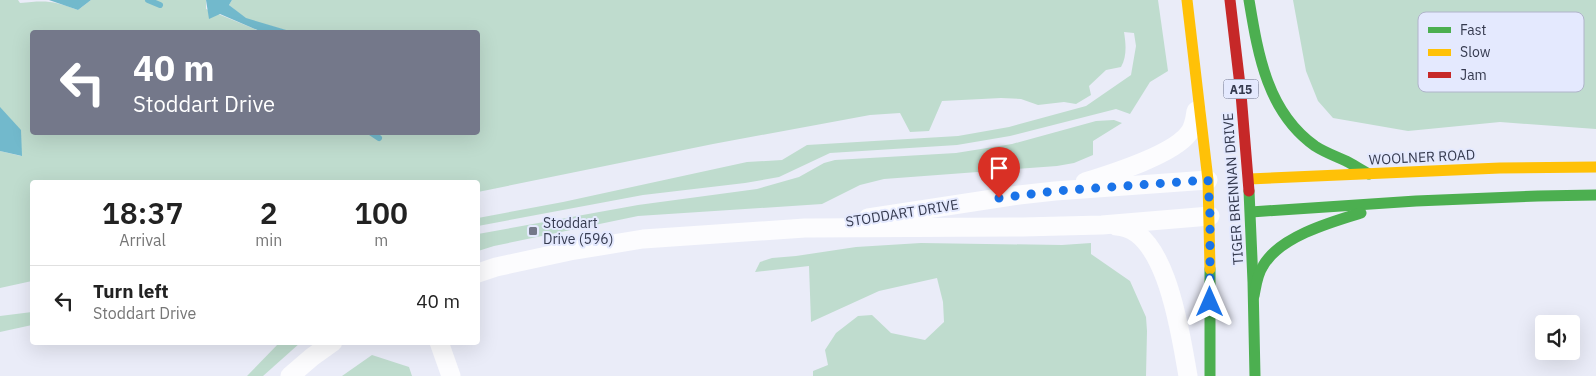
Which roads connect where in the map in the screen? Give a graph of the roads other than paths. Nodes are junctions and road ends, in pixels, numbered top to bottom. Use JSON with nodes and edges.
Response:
{"nodes":[{"id":1,"x":1187,"y":0,"type":"edge"},
{"id":2,"x":1230,"y":0,"type":"edge"},
{"id":3,"x":1249,"y":0,"type":"edge"},
{"id":4,"x":1197,"y":85,"type":"junction"},
{"id":5,"x":1596,"y":167,"type":"edge"},
{"id":6,"x":1371,"y":175,"type":"junction"},
{"id":7,"x":1245,"y":179,"type":"junction"},
{"id":8,"x":1212,"y":180,"type":"junction"},
{"id":9,"x":1055,"y":191,"type":"junction"},
{"id":10,"x":1596,"y":194,"type":"edge"},
{"id":11,"x":1388,"y":203,"type":"junction"},
{"id":12,"x":1247,"y":212,"type":"junction"},
{"id":13,"x":1214,"y":215,"type":"junction"},
{"id":14,"x":1102,"y":225,"type":"junction"},
{"id":15,"x":804,"y":228,"type":"junction"},
{"id":16,"x":480,"y":272,"type":"edge"},
{"id":17,"x":1254,"y":297,"type":"junction"},
{"id":18,"x":329,"y":345,"type":"edge"},
{"id":19,"x":440,"y":345,"type":"edge"},
{"id":20,"x":290,"y":376,"type":"edge"},
{"id":21,"x":451,"y":376,"type":"edge"},
{"id":22,"x":1188,"y":376,"type":"edge"},
{"id":23,"x":1210,"y":376,"type":"edge"},
{"id":24,"x":1254,"y":376,"type":"edge"}],
"edges":[{"from":1,"to":4,"type":"main road","name":"TIGER BRENNAN DRIVE"},
{"from":2,"to":7,"type":"main road","name":"TIGER BRENNAN DRIVE","number":"A15"},
{"from":3,"to":6,"type":"main road"},
{"from":4,"to":8,"type":"main road","name":"TIGER BRENNAN DRIVE"},
{"from":4,"to":9,"type":"street"},
{"from":5,"to":6,"type":"main road","name":"WOOLNER ROAD"},
{"from":6,"to":7,"type":"main road","name":"WOOLNER ROAD"},
{"from":7,"to":12,"type":"main road","name":"TIGER BRENNAN DRIVE","number":"A15"},
{"from":8,"to":9,"type":"street","name":"STODDART DRIVE"},
{"from":8,"to":13,"type":"main road","name":"TIGER BRENNAN DRIVE"},
{"from":9,"to":15,"type":"street","name":"STODDART DRIVE"},
{"from":10,"to":11,"type":"main road"},
{"from":11,"to":12,"type":"main road"},
{"from":11,"to":17,"type":"main road"},
{"from":12,"to":17,"type":"main road","name":"TIGER BRENNAN DRIVE","number":"A15"},
{"from":13,"to":14,"type":"street","name":"STODDART DRIVE"},
{"from":13,"to":23,"type":"main road","name":"TIGER BRENNAN DRIVE"},
{"from":14,"to":15,"type":"street","name":"STODDART DRIVE"},
{"from":14,"to":22,"type":"street"},
{"from":15,"to":16,"type":"street","name":"STODDART DRIVE"},
{"from":17,"to":24,"type":"main road","name":"TIGER BRENNAN DRIVE","number":"A15"},
{"from":18,"to":20,"type":"street"},
{"from":19,"to":21,"type":"street"}]}
